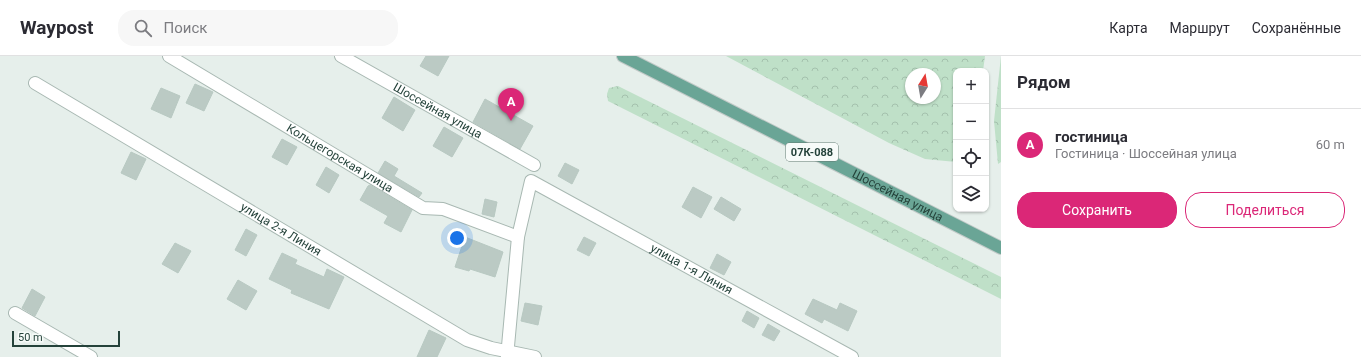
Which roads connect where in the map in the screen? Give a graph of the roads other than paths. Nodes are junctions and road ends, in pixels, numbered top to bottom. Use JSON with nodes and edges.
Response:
{"nodes":[{"id":1,"x":169,"y":56,"type":"edge"},
{"id":2,"x":341,"y":56,"type":"edge"},
{"id":3,"x":623,"y":56,"type":"edge"},
{"id":4,"x":35,"y":83,"type":"dead end"},
{"id":5,"x":534,"y":165,"type":"dead end"},
{"id":6,"x":518,"y":238,"type":"junction"},
{"id":7,"x":1001,"y":248,"type":"edge"},
{"id":8,"x":15,"y":313,"type":"dead end"},
{"id":9,"x":507,"y":354,"type":"edge"},
{"id":10,"x":91,"y":357,"type":"edge"},
{"id":11,"x":535,"y":357,"type":"edge"},
{"id":12,"x":852,"y":357,"type":"edge"}],
"edges":[{"from":1,"to":6,"type":"street","name":"Кольцегорская улица"},
{"from":2,"to":5,"type":"street","name":"Шоссейная улица"},
{"from":3,"to":7,"type":"main road","name":"Шоссейная улица","number":"07К-088"},
{"from":4,"to":9,"type":"street","name":"улица 2-я Линия"},
{"from":6,"to":9,"type":"street"},
{"from":6,"to":12,"type":"street","name":"улица 1-я Линия"},
{"from":8,"to":10,"type":"street"},
{"from":9,"to":11,"type":"street","name":"улица 2-я Линия"}]}
